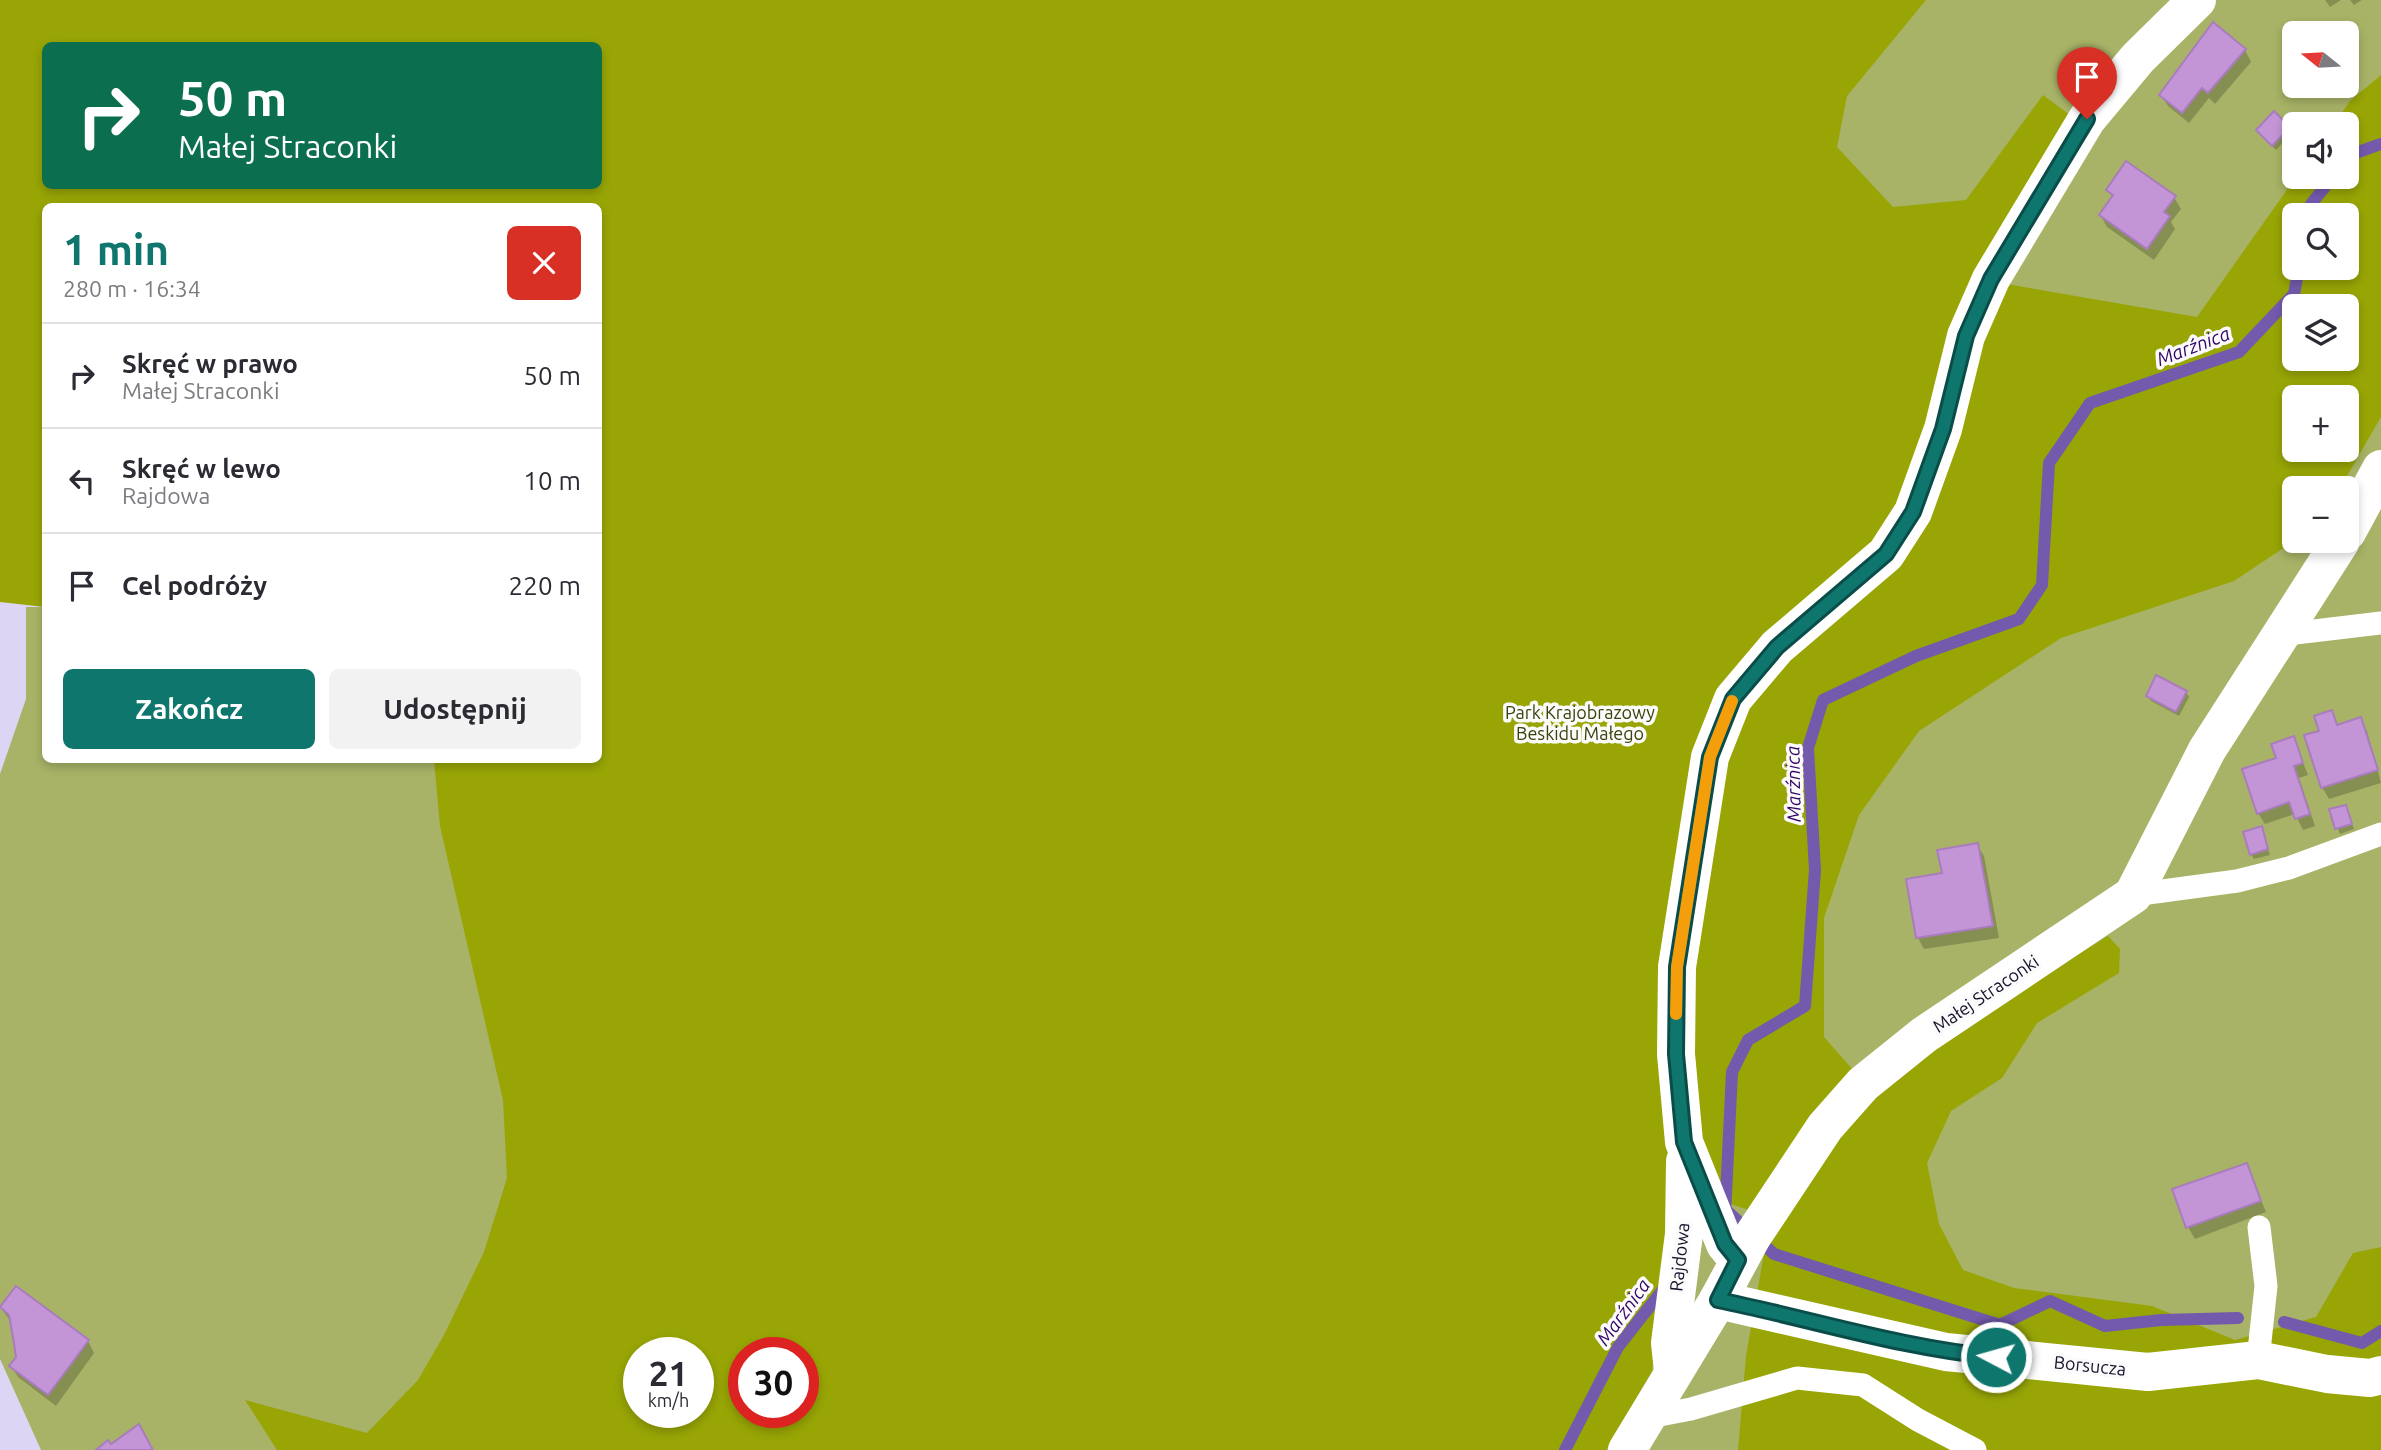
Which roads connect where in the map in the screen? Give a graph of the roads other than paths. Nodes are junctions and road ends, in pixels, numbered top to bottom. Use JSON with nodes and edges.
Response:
{"nodes":[{"id":1,"x":2197,"y":0,"type":"edge"},
{"id":2,"x":2381,"y":469,"type":"edge"},
{"id":3,"x":2359,"y":510,"type":"edge"},
{"id":4,"x":2334,"y":553,"type":"edge"},
{"id":5,"x":2381,"y":623,"type":"edge"},
{"id":6,"x":2280,"y":635,"type":"junction"},
{"id":7,"x":2381,"y":834,"type":"edge"},
{"id":8,"x":2133,"y":895,"type":"junction"},
{"id":9,"x":1692,"y":1158,"type":"junction"},
{"id":10,"x":2259,"y":1227,"type":"dead end"},
{"id":11,"x":1732,"y":1252,"type":"junction"},
{"id":12,"x":1718,"y":1300,"type":"junction"},
{"id":13,"x":2258,"y":1360,"type":"junction"},
{"id":14,"x":1672,"y":1371,"type":"junction"},
{"id":15,"x":2381,"y":1375,"type":"edge"},
{"id":16,"x":1636,"y":1434,"type":"edge"},
{"id":17,"x":1975,"y":1450,"type":"edge"}],
"edges":[{"from":1,"to":9,"type":"street","name":"Rajdowa"},
{"from":2,"to":3,"type":"street"},
{"from":4,"to":6,"type":"street","name":"Małej Straconki"},
{"from":5,"to":6,"type":"lane"},
{"from":6,"to":8,"type":"street","name":"Małej Straconki"},
{"from":7,"to":8,"type":"lane"},
{"from":8,"to":11,"type":"street","name":"Małej Straconki"},
{"from":9,"to":11,"type":"street","name":"Rajdowa"},
{"from":9,"to":14,"type":"street","name":"Rajdowa"},
{"from":10,"to":13,"type":"lane"},
{"from":11,"to":12,"type":"street","name":"Małej Straconki"},
{"from":12,"to":13,"type":"street","name":"Borsucza"},
{"from":12,"to":14,"type":"street","name":"Małej Straconki"},
{"from":13,"to":15,"type":"street","name":"Borsucza"},
{"from":14,"to":16,"type":"street","name":"Małej Straconki"},
{"from":16,"to":17,"type":"lane"}]}
